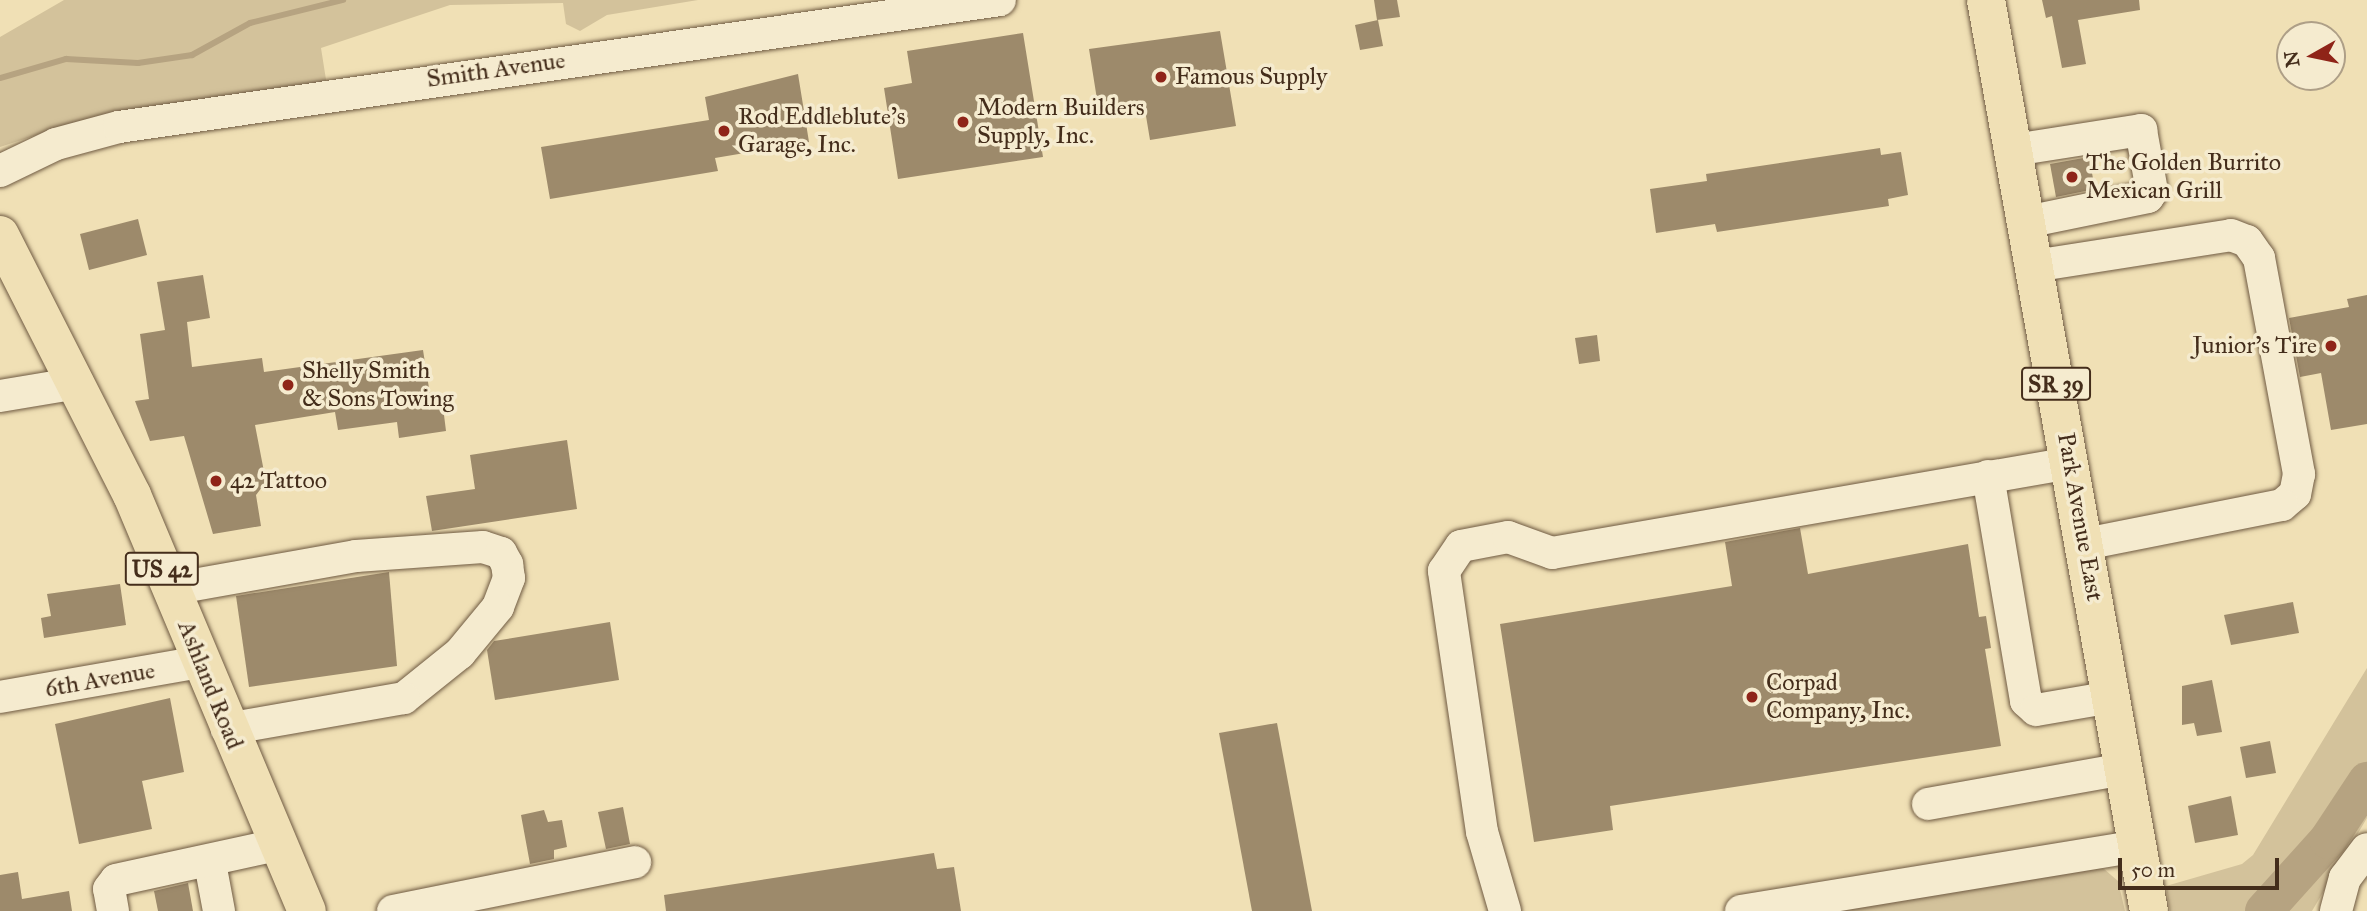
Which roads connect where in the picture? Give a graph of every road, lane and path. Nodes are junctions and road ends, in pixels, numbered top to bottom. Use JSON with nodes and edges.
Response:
{"nodes":[{"id":1,"x":1000,"y":0,"type":"edge"},
{"id":2,"x":1986,"y":0,"type":"edge"},
{"id":3,"x":2015,"y":158,"type":"junction"},
{"id":4,"x":0,"y":171,"type":"edge"},
{"id":5,"x":2025,"y":215,"type":"junction"},
{"id":6,"x":0,"y":235,"type":"edge"},
{"id":7,"x":2034,"y":266,"type":"junction"},
{"id":8,"x":78,"y":383,"type":"junction"},
{"id":9,"x":0,"y":397,"type":"edge"},
{"id":10,"x":2070,"y":463,"type":"junction"},
{"id":11,"x":1988,"y":477,"type":"junction"},
{"id":12,"x":2085,"y":544,"type":"junction"},
{"id":13,"x":171,"y":589,"type":"junction"},
{"id":14,"x":200,"y":662,"type":"junction"},
{"id":15,"x":0,"y":697,"type":"edge"},
{"id":16,"x":2112,"y":697,"type":"junction"},
{"id":17,"x":227,"y":729,"type":"junction"},
{"id":18,"x":2125,"y":769,"type":"junction"},
{"id":19,"x":1928,"y":804,"type":"dead end"},
{"id":20,"x":277,"y":845,"type":"junction"},
{"id":21,"x":2138,"y":846,"type":"junction"},
{"id":22,"x":2367,"y":849,"type":"edge"},
{"id":23,"x":635,"y":862,"type":"dead end"},
{"id":24,"x":210,"y":863,"type":"junction"},
{"id":25,"x":2148,"y":901,"type":"edge"},
{"id":26,"x":113,"y":911,"type":"edge"},
{"id":27,"x":219,"y":911,"type":"edge"},
{"id":28,"x":307,"y":911,"type":"edge"},
{"id":29,"x":393,"y":911,"type":"edge"},
{"id":30,"x":1504,"y":911,"type":"edge"},
{"id":31,"x":1741,"y":911,"type":"edge"},
{"id":32,"x":2336,"y":911,"type":"edge"}],
"edges":[{"from":1,"to":4,"type":"street","name":"Smith Avenue"},
{"from":2,"to":3,"type":"main road","name":"Park Avenue East","number":"SR 39"},
{"from":3,"to":5,"type":"main road","name":"Park Avenue East","number":"SR 39"},
{"from":3,"to":5,"type":"street"},
{"from":5,"to":7,"type":"main road","name":"Park Avenue East","number":"SR 39"},
{"from":6,"to":8,"type":"main road","name":"Ashland Road","number":"US 42"},
{"from":7,"to":10,"type":"main road","name":"Park Avenue East","number":"SR 39"},
{"from":7,"to":12,"type":"street"},
{"from":8,"to":9,"type":"street"},
{"from":8,"to":13,"type":"main road","name":"Ashland Road","number":"US 42"},
{"from":10,"to":11,"type":"street"},
{"from":10,"to":12,"type":"main road","name":"Park Avenue East","number":"SR 39"},
{"from":11,"to":16,"type":"street"},
{"from":11,"to":30,"type":"street"},
{"from":12,"to":16,"type":"main road","name":"Park Avenue East","number":"SR 39"},
{"from":13,"to":14,"type":"main road","name":"Ashland Road","number":"US 42"},
{"from":13,"to":17,"type":"street"},
{"from":14,"to":15,"type":"street","name":"6th Avenue"},
{"from":14,"to":17,"type":"main road","name":"Ashland Road","number":"US 42"},
{"from":16,"to":18,"type":"main road","name":"Park Avenue East","number":"SR 39"},
{"from":17,"to":20,"type":"main road","name":"Ashland Road","number":"US 42"},
{"from":18,"to":19,"type":"street"},
{"from":18,"to":21,"type":"main road","name":"Park Avenue East","number":"SR 39"},
{"from":20,"to":24,"type":"street"},
{"from":20,"to":28,"type":"main road","name":"Ashland Road","number":"US 42"},
{"from":21,"to":25,"type":"main road","name":"Park Avenue East","number":"SR 39"},
{"from":21,"to":31,"type":"street"},
{"from":22,"to":32,"type":"street"},
{"from":23,"to":29,"type":"street"},
{"from":24,"to":26,"type":"street"},
{"from":24,"to":27,"type":"street"}]}
